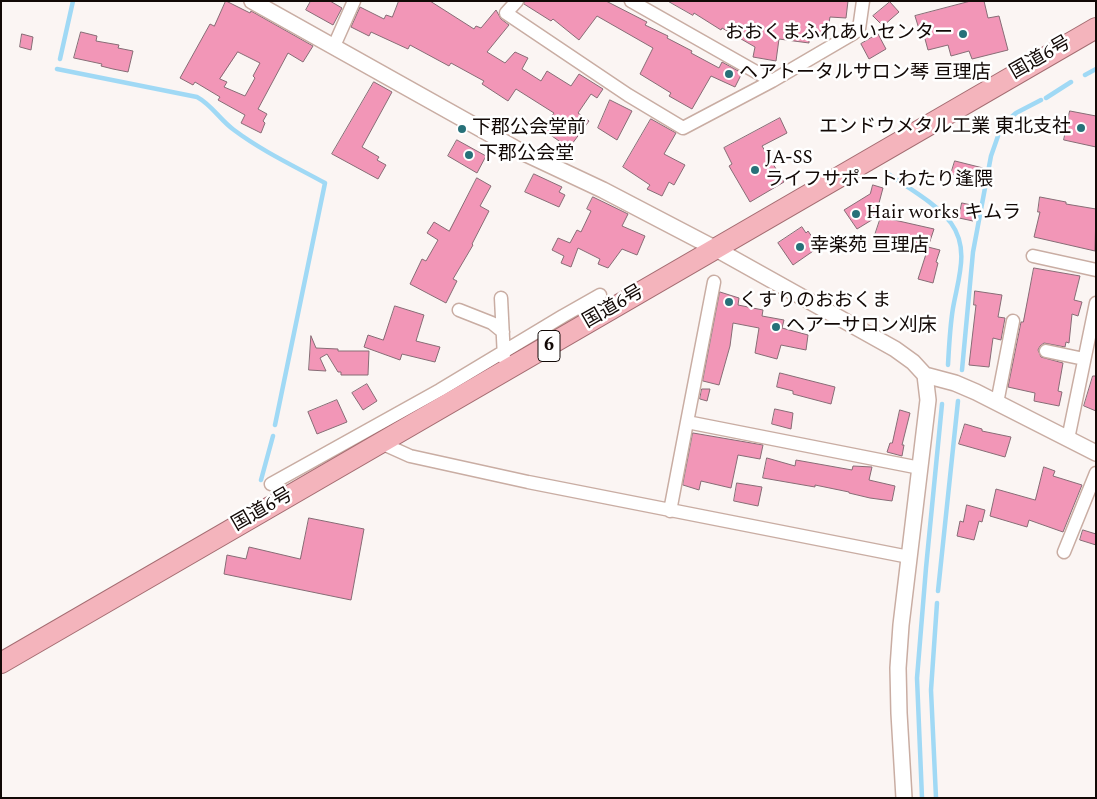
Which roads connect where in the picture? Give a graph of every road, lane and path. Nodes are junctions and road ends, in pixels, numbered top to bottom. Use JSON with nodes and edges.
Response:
{"nodes":[{"id":1,"x":252,"y":1,"type":"edge"},
{"id":2,"x":354,"y":1,"type":"edge"},
{"id":3,"x":517,"y":1,"type":"edge"},
{"id":4,"x":630,"y":1,"type":"edge"},
{"id":5,"x":863,"y":1,"type":"edge"},
{"id":6,"x":1096,"y":28,"type":"edge"},
{"id":7,"x":334,"y":46,"type":"junction"},
{"id":8,"x":772,"y":80,"type":"junction"},
{"id":9,"x":716,"y":249,"type":"junction"},
{"id":10,"x":1033,"y":256,"type":"dead end"},
{"id":11,"x":1096,"y":270,"type":"edge"},
{"id":12,"x":714,"y":282,"type":"dead end"},
{"id":13,"x":600,"y":295,"type":"dead end"},
{"id":14,"x":501,"y":298,"type":"dead end"},
{"id":15,"x":1096,"y":304,"type":"edge"},
{"id":16,"x":459,"y":310,"type":"dead end"},
{"id":17,"x":1013,"y":321,"type":"dead end"},
{"id":18,"x":503,"y":332,"type":"junction"},
{"id":19,"x":1046,"y":350,"type":"dead end"},
{"id":20,"x":504,"y":351,"type":"junction"},
{"id":21,"x":1084,"y":359,"type":"junction"},
{"id":22,"x":505,"y":371,"type":"junction"},
{"id":23,"x":926,"y":375,"type":"junction"},
{"id":24,"x":997,"y":403,"type":"junction"},
{"id":25,"x":687,"y":422,"type":"junction"},
{"id":26,"x":1068,"y":438,"type":"junction"},
{"id":27,"x":381,"y":443,"type":"junction"},
{"id":28,"x":1096,"y":453,"type":"edge"},
{"id":29,"x":920,"y":468,"type":"junction"},
{"id":30,"x":1096,"y":473,"type":"edge"},
{"id":31,"x":271,"y":484,"type":"dead end"},
{"id":32,"x":670,"y":511,"type":"junction"},
{"id":33,"x":1064,"y":552,"type":"dead end"},
{"id":34,"x":909,"y":557,"type":"junction"},
{"id":35,"x":1,"y":663,"type":"edge"},
{"id":36,"x":904,"y":798,"type":"edge"}],
"edges":[{"from":1,"to":7,"type":"street"},
{"from":2,"to":7,"type":"street"},
{"from":3,"to":8,"type":"street"},
{"from":4,"to":8,"type":"street"},
{"from":5,"to":8,"type":"street"},
{"from":6,"to":9,"type":"highway","name":"国道6号","number":"6"},
{"from":7,"to":9,"type":"street"},
{"from":9,"to":22,"type":"highway","name":"国道6号","number":"6"},
{"from":9,"to":23,"type":"street"},
{"from":10,"to":11,"type":"street"},
{"from":12,"to":25,"type":"street"},
{"from":13,"to":20,"type":"street"},
{"from":14,"to":18,"type":"street"},
{"from":15,"to":21,"type":"street"},
{"from":16,"to":18,"type":"street"},
{"from":17,"to":24,"type":"street"},
{"from":18,"to":20,"type":"street"},
{"from":19,"to":21,"type":"street"},
{"from":20,"to":22,"type":"street"},
{"from":20,"to":31,"type":"street"},
{"from":21,"to":26,"type":"street"},
{"from":22,"to":27,"type":"highway","name":"国道6号","number":"6"},
{"from":23,"to":24,"type":"street"},
{"from":23,"to":29,"type":"street"},
{"from":24,"to":26,"type":"street"},
{"from":25,"to":29,"type":"street"},
{"from":25,"to":32,"type":"street"},
{"from":26,"to":28,"type":"street"},
{"from":27,"to":32,"type":"street"},
{"from":27,"to":35,"type":"highway","name":"国道6号","number":"6"},
{"from":29,"to":34,"type":"street"},
{"from":30,"to":33,"type":"street"},
{"from":32,"to":34,"type":"street"},
{"from":34,"to":36,"type":"street"}]}
